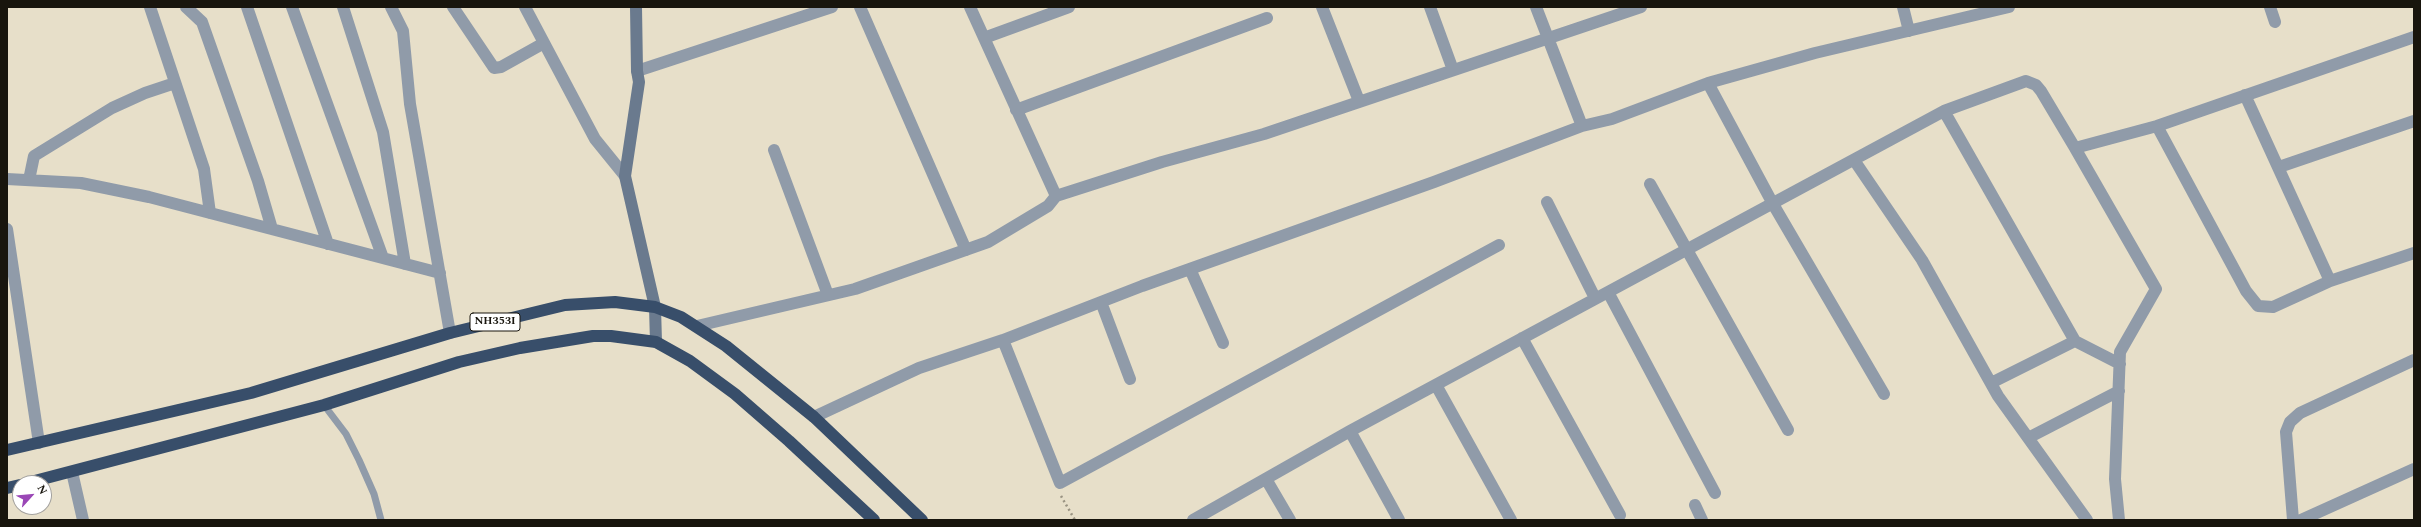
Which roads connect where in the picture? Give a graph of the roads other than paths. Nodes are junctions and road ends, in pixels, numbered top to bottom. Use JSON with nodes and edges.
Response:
{"nodes":[{"id":1,"x":150,"y":7,"type":"edge"},
{"id":2,"x":186,"y":7,"type":"edge"},
{"id":3,"x":247,"y":7,"type":"edge"},
{"id":4,"x":292,"y":7,"type":"edge"},
{"id":5,"x":343,"y":7,"type":"edge"},
{"id":6,"x":391,"y":7,"type":"edge"},
{"id":7,"x":453,"y":7,"type":"edge"},
{"id":8,"x":525,"y":7,"type":"edge"},
{"id":9,"x":636,"y":7,"type":"edge"},
{"id":10,"x":832,"y":7,"type":"edge"},
{"id":11,"x":860,"y":7,"type":"edge"},
{"id":12,"x":970,"y":7,"type":"edge"},
{"id":13,"x":1069,"y":7,"type":"edge"},
{"id":14,"x":1322,"y":7,"type":"edge"},
{"id":15,"x":1430,"y":7,"type":"edge"},
{"id":16,"x":1536,"y":7,"type":"edge"},
{"id":17,"x":1641,"y":7,"type":"edge"},
{"id":18,"x":1903,"y":7,"type":"edge"},
{"id":19,"x":2009,"y":7,"type":"edge"},
{"id":20,"x":2270,"y":7,"type":"edge"},
{"id":21,"x":1267,"y":18,"type":"dead end"},
{"id":22,"x":2275,"y":22,"type":"dead end"},
{"id":23,"x":1909,"y":31,"type":"junction"},
{"id":24,"x":2414,"y":37,"type":"edge"},
{"id":25,"x":984,"y":38,"type":"junction"},
{"id":26,"x":1548,"y":39,"type":"junction"},
{"id":27,"x":544,"y":43,"type":"junction"},
{"id":28,"x":1453,"y":70,"type":"junction"},
{"id":29,"x":637,"y":71,"type":"junction"},
{"id":30,"x":175,"y":82,"type":"junction"},
{"id":31,"x":1708,"y":83,"type":"junction"},
{"id":32,"x":2245,"y":95,"type":"junction"},
{"id":33,"x":1360,"y":101,"type":"junction"},
{"id":34,"x":1016,"y":110,"type":"junction"},
{"id":35,"x":1944,"y":111,"type":"junction"},
{"id":36,"x":2414,"y":121,"type":"edge"},
{"id":37,"x":1582,"y":126,"type":"junction"},
{"id":38,"x":2157,"y":126,"type":"junction"},
{"id":39,"x":2075,"y":148,"type":"junction"},
{"id":40,"x":774,"y":150,"type":"dead end"},
{"id":41,"x":1854,"y":160,"type":"junction"},
{"id":42,"x":2279,"y":167,"type":"junction"},
{"id":43,"x":625,"y":176,"type":"junction"},
{"id":44,"x":7,"y":179,"type":"edge"},
{"id":45,"x":29,"y":180,"type":"junction"},
{"id":46,"x":1650,"y":184,"type":"dead end"},
{"id":47,"x":1056,"y":196,"type":"junction"},
{"id":48,"x":1547,"y":202,"type":"dead end"},
{"id":49,"x":1772,"y":204,"type":"junction"},
{"id":50,"x":210,"y":213,"type":"junction"},
{"id":51,"x":7,"y":229,"type":"edge"},
{"id":52,"x":272,"y":229,"type":"junction"},
{"id":53,"x":328,"y":244,"type":"junction"},
{"id":54,"x":1499,"y":245,"type":"dead end"},
{"id":55,"x":966,"y":250,"type":"junction"},
{"id":56,"x":1689,"y":250,"type":"junction"},
{"id":57,"x":2414,"y":252,"type":"edge"},
{"id":58,"x":383,"y":258,"type":"junction"},
{"id":59,"x":405,"y":264,"type":"junction"},
{"id":60,"x":1190,"y":269,"type":"junction"},
{"id":61,"x":440,"y":273,"type":"junction"},
{"id":62,"x":2330,"y":281,"type":"junction"},
{"id":63,"x":1608,"y":292,"type":"junction"},
{"id":64,"x":828,"y":295,"type":"junction"},
{"id":65,"x":1596,"y":298,"type":"junction"},
{"id":66,"x":1101,"y":302,"type":"junction"},
{"id":67,"x":655,"y":307,"type":"junction"},
{"id":68,"x":697,"y":326,"type":"junction"},
{"id":69,"x":450,"y":333,"type":"junction"},
{"id":70,"x":1522,"y":338,"type":"junction"},
{"id":71,"x":1003,"y":340,"type":"junction"},
{"id":72,"x":2075,"y":341,"type":"junction"},
{"id":73,"x":656,"y":342,"type":"junction"},
{"id":74,"x":1223,"y":343,"type":"dead end"},
{"id":75,"x":2414,"y":360,"type":"edge"},
{"id":76,"x":2120,"y":364,"type":"junction"},
{"id":77,"x":1130,"y":379,"type":"dead end"},
{"id":78,"x":1991,"y":383,"type":"junction"},
{"id":79,"x":1436,"y":385,"type":"junction"},
{"id":80,"x":2119,"y":391,"type":"junction"},
{"id":81,"x":1884,"y":394,"type":"dead end"},
{"id":82,"x":324,"y":405,"type":"junction"},
{"id":83,"x":814,"y":417,"type":"junction"},
{"id":84,"x":1788,"y":430,"type":"dead end"},
{"id":85,"x":1350,"y":431,"type":"junction"},
{"id":86,"x":2028,"y":438,"type":"junction"},
{"id":87,"x":39,"y":443,"type":"junction"},
{"id":88,"x":7,"y":450,"type":"edge"},
{"id":89,"x":2414,"y":469,"type":"edge"},
{"id":90,"x":72,"y":472,"type":"junction"},
{"id":91,"x":52,"y":477,"type":"edge"},
{"id":92,"x":1266,"y":479,"type":"junction"},
{"id":93,"x":1716,"y":493,"type":"dead end"},
{"id":94,"x":1695,"y":505,"type":"dead end"},
{"id":95,"x":1620,"y":515,"type":"dead end"},
{"id":96,"x":82,"y":520,"type":"edge"},
{"id":97,"x":381,"y":520,"type":"edge"},
{"id":98,"x":874,"y":520,"type":"edge"},
{"id":99,"x":922,"y":520,"type":"edge"},
{"id":100,"x":1193,"y":520,"type":"edge"},
{"id":101,"x":1290,"y":520,"type":"edge"},
{"id":102,"x":1399,"y":520,"type":"edge"},
{"id":103,"x":1511,"y":520,"type":"edge"},
{"id":104,"x":1702,"y":520,"type":"edge"},
{"id":105,"x":2087,"y":520,"type":"edge"},
{"id":106,"x":2119,"y":520,"type":"edge"},
{"id":107,"x":2293,"y":520,"type":"edge"},
{"id":108,"x":2301,"y":520,"type":"edge"}],
"edges":[{"from":1,"to":30,"type":"street"},
{"from":2,"to":52,"type":"street"},
{"from":3,"to":53,"type":"street"},
{"from":4,"to":58,"type":"street"},
{"from":5,"to":59,"type":"street"},
{"from":6,"to":61,"type":"street"},
{"from":7,"to":27,"type":"street"},
{"from":8,"to":27,"type":"street"},
{"from":9,"to":29,"type":"street"},
{"from":10,"to":29,"type":"street"},
{"from":11,"to":55,"type":"street"},
{"from":12,"to":25,"type":"street"},
{"from":13,"to":25,"type":"street"},
{"from":14,"to":33,"type":"street"},
{"from":15,"to":28,"type":"street"},
{"from":16,"to":26,"type":"street"},
{"from":17,"to":26,"type":"street"},
{"from":18,"to":23,"type":"street"},
{"from":19,"to":23,"type":"street"},
{"from":20,"to":22,"type":"street"},
{"from":21,"to":34,"type":"street"},
{"from":23,"to":31,"type":"street"},
{"from":24,"to":32,"type":"street"},
{"from":25,"to":34,"type":"street"},
{"from":26,"to":28,"type":"street"},
{"from":26,"to":37,"type":"street"},
{"from":27,"to":43,"type":"street"},
{"from":28,"to":33,"type":"street"},
{"from":29,"to":43,"type":"street"},
{"from":30,"to":45,"type":"street"},
{"from":30,"to":50,"type":"street"},
{"from":31,"to":37,"type":"street"},
{"from":31,"to":49,"type":"street"},
{"from":32,"to":38,"type":"street"},
{"from":32,"to":42,"type":"street"},
{"from":33,"to":47,"type":"street"},
{"from":34,"to":47,"type":"street"},
{"from":35,"to":39,"type":"street"},
{"from":35,"to":41,"type":"street"},
{"from":35,"to":72,"type":"street"},
{"from":36,"to":42,"type":"street"},
{"from":37,"to":60,"type":"street"},
{"from":38,"to":39,"type":"street"},
{"from":38,"to":62,"type":"street"},
{"from":39,"to":76,"type":"street"},
{"from":40,"to":64,"type":"street"},
{"from":41,"to":49,"type":"street"},
{"from":41,"to":78,"type":"street"},
{"from":42,"to":62,"type":"street"},
{"from":43,"to":67,"type":"street"},
{"from":44,"to":45,"type":"street"},
{"from":45,"to":50,"type":"street"},
{"from":46,"to":56,"type":"street"},
{"from":47,"to":55,"type":"street"},
{"from":48,"to":65,"type":"street"},
{"from":49,"to":56,"type":"street"},
{"from":49,"to":81,"type":"street"},
{"from":50,"to":52,"type":"street"},
{"from":51,"to":87,"type":"street"},
{"from":52,"to":53,"type":"street"},
{"from":53,"to":58,"type":"street"},
{"from":54,"to":71,"type":"street"},
{"from":55,"to":64,"type":"street"},
{"from":56,"to":63,"type":"street"},
{"from":56,"to":84,"type":"street"},
{"from":57,"to":62,"type":"street"},
{"from":58,"to":59,"type":"street"},
{"from":59,"to":61,"type":"street"},
{"from":60,"to":66,"type":"street"},
{"from":60,"to":74,"type":"street"},
{"from":61,"to":69,"type":"street"},
{"from":63,"to":65,"type":"street"},
{"from":63,"to":93,"type":"street"},
{"from":64,"to":68,"type":"street"},
{"from":65,"to":70,"type":"street"},
{"from":66,"to":71,"type":"street"},
{"from":66,"to":77,"type":"street"},
{"from":67,"to":68,"type":"highway","number":"NH353I"},
{"from":67,"to":69,"type":"highway","number":"NH353I"},
{"from":67,"to":73,"type":"street"},
{"from":68,"to":83,"type":"highway","number":"NH353I"},
{"from":69,"to":87,"type":"highway","number":"NH353I"},
{"from":70,"to":79,"type":"street"},
{"from":70,"to":95,"type":"street"},
{"from":71,"to":83,"type":"street"},
{"from":72,"to":76,"type":"street"},
{"from":72,"to":78,"type":"street"},
{"from":73,"to":82,"type":"highway","number":"NH353I"},
{"from":73,"to":98,"type":"highway","number":"NH353I"},
{"from":75,"to":107,"type":"street"},
{"from":76,"to":80,"type":"street"},
{"from":78,"to":86,"type":"street"},
{"from":79,"to":85,"type":"street"},
{"from":79,"to":103,"type":"street"},
{"from":80,"to":86,"type":"street"},
{"from":80,"to":106,"type":"street"},
{"from":82,"to":90,"type":"highway","number":"NH353I"},
{"from":82,"to":97,"type":"lane"},
{"from":83,"to":99,"type":"highway","number":"NH353I"},
{"from":85,"to":92,"type":"street"},
{"from":85,"to":102,"type":"street"},
{"from":86,"to":105,"type":"street"},
{"from":87,"to":88,"type":"highway","number":"NH353I"},
{"from":89,"to":108,"type":"street"},
{"from":90,"to":91,"type":"highway","number":"NH353I"},
{"from":90,"to":96,"type":"street"},
{"from":92,"to":100,"type":"street"},
{"from":92,"to":101,"type":"street"},
{"from":94,"to":104,"type":"street"}]}
